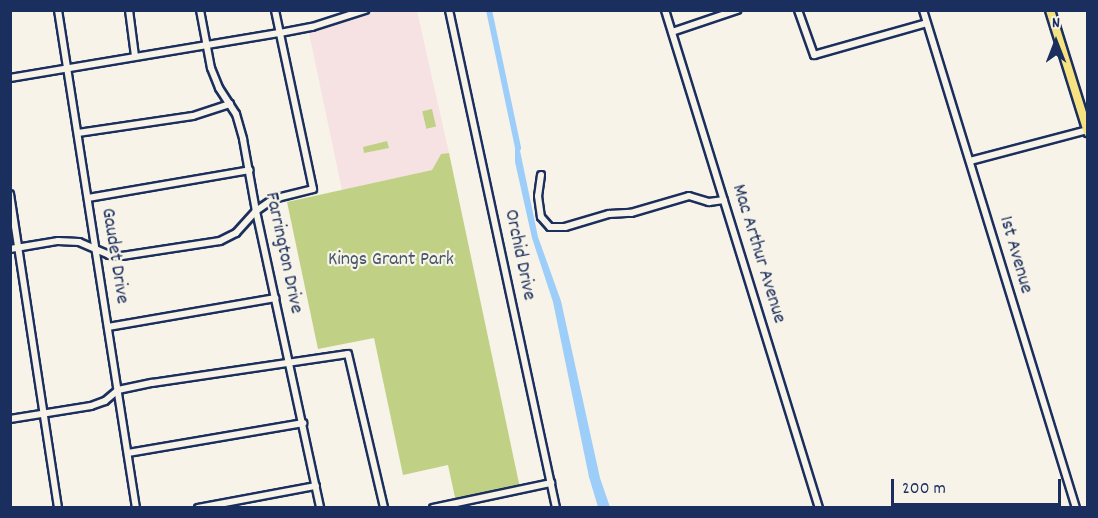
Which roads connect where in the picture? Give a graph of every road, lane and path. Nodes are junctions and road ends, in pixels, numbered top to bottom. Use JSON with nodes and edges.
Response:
{"nodes":[{"id":1,"x":57,"y":10,"type":"edge"},
{"id":2,"x":129,"y":10,"type":"edge"},
{"id":3,"x":200,"y":10,"type":"edge"},
{"id":4,"x":275,"y":10,"type":"edge"},
{"id":5,"x":365,"y":10,"type":"edge"},
{"id":6,"x":449,"y":10,"type":"edge"},
{"id":7,"x":665,"y":10,"type":"edge"},
{"id":8,"x":737,"y":10,"type":"edge"},
{"id":9,"x":798,"y":10,"type":"edge"},
{"id":10,"x":923,"y":10,"type":"edge"},
{"id":11,"x":1050,"y":10,"type":"edge"},
{"id":12,"x":927,"y":23,"type":"junction"},
{"id":13,"x":672,"y":32,"type":"junction"},
{"id":14,"x":280,"y":33,"type":"junction"},
{"id":15,"x":206,"y":45,"type":"junction"},
{"id":16,"x":135,"y":56,"type":"junction"},
{"id":17,"x":67,"y":67,"type":"junction"},
{"id":18,"x":10,"y":78,"type":"edge"},
{"id":19,"x":230,"y":104,"type":"junction"},
{"id":20,"x":1087,"y":131,"type":"edge"},
{"id":21,"x":78,"y":133,"type":"junction"},
{"id":22,"x":970,"y":161,"type":"junction"},
{"id":23,"x":249,"y":170,"type":"junction"},
{"id":24,"x":541,"y":175,"type":"dead end"},
{"id":25,"x":10,"y":194,"type":"edge"},
{"id":26,"x":88,"y":198,"type":"junction"},
{"id":27,"x":723,"y":200,"type":"junction"},
{"id":28,"x":256,"y":211,"type":"junction"},
{"id":29,"x":19,"y":248,"type":"junction"},
{"id":30,"x":95,"y":248,"type":"junction"},
{"id":31,"x":10,"y":249,"type":"edge"},
{"id":32,"x":276,"y":298,"type":"junction"},
{"id":33,"x":108,"y":327,"type":"junction"},
{"id":34,"x":291,"y":362,"type":"junction"},
{"id":35,"x":118,"y":390,"type":"junction"},
{"id":36,"x":45,"y":414,"type":"junction"},
{"id":37,"x":10,"y":419,"type":"edge"},
{"id":38,"x":303,"y":423,"type":"junction"},
{"id":39,"x":128,"y":453,"type":"junction"},
{"id":40,"x":550,"y":483,"type":"junction"},
{"id":41,"x":316,"y":486,"type":"junction"},
{"id":42,"x":468,"y":500,"type":"junction"},
{"id":43,"x":58,"y":507,"type":"edge"},
{"id":44,"x":136,"y":507,"type":"edge"},
{"id":45,"x":198,"y":507,"type":"edge"},
{"id":46,"x":320,"y":507,"type":"edge"},
{"id":47,"x":384,"y":507,"type":"edge"},
{"id":48,"x":433,"y":507,"type":"edge"},
{"id":49,"x":469,"y":507,"type":"edge"},
{"id":50,"x":556,"y":507,"type":"edge"},
{"id":51,"x":819,"y":507,"type":"edge"},
{"id":52,"x":1076,"y":507,"type":"edge"}],
"edges":[{"from":1,"to":17,"type":"street","name":"Gaudet Drive"},
{"from":2,"to":16,"type":"street"},
{"from":3,"to":15,"type":"street","name":"Farrington Drive"},
{"from":4,"to":14,"type":"street"},
{"from":5,"to":14,"type":"street"},
{"from":6,"to":40,"type":"street","name":"Orchid Drive"},
{"from":7,"to":13,"type":"street","name":"Mac Arthur Avenue"},
{"from":8,"to":13,"type":"street"},
{"from":9,"to":12,"type":"street"},
{"from":10,"to":12,"type":"street","name":"1st Avenue"},
{"from":11,"to":20,"type":"main road"},
{"from":12,"to":22,"type":"street","name":"1st Avenue"},
{"from":13,"to":27,"type":"street","name":"Mac Arthur Avenue"},
{"from":14,"to":15,"type":"street"},
{"from":14,"to":28,"type":"street"},
{"from":15,"to":16,"type":"street"},
{"from":15,"to":19,"type":"street","name":"Farrington Drive"},
{"from":16,"to":17,"type":"street"},
{"from":17,"to":18,"type":"street"},
{"from":17,"to":21,"type":"street","name":"Gaudet Drive"},
{"from":19,"to":21,"type":"street"},
{"from":19,"to":23,"type":"street","name":"Farrington Drive"},
{"from":20,"to":22,"type":"street"},
{"from":21,"to":26,"type":"street","name":"Gaudet Drive"},
{"from":22,"to":52,"type":"street","name":"1st Avenue"},
{"from":23,"to":26,"type":"street"},
{"from":23,"to":28,"type":"street","name":"Farrington Drive"},
{"from":24,"to":27,"type":"street"},
{"from":25,"to":29,"type":"street"},
{"from":26,"to":30,"type":"street","name":"Gaudet Drive"},
{"from":27,"to":51,"type":"street","name":"Mac Arthur Avenue"},
{"from":28,"to":30,"type":"street"},
{"from":28,"to":32,"type":"street","name":"Farrington Drive"},
{"from":29,"to":30,"type":"street"},
{"from":29,"to":31,"type":"street"},
{"from":29,"to":36,"type":"street"},
{"from":30,"to":33,"type":"street","name":"Gaudet Drive"},
{"from":32,"to":33,"type":"street"},
{"from":32,"to":34,"type":"street","name":"Farrington Drive"},
{"from":33,"to":35,"type":"street","name":"Gaudet Drive"},
{"from":34,"to":35,"type":"street"},
{"from":34,"to":38,"type":"street","name":"Farrington Drive"},
{"from":34,"to":47,"type":"street"},
{"from":35,"to":36,"type":"street"},
{"from":35,"to":39,"type":"street","name":"Gaudet Drive"},
{"from":36,"to":37,"type":"street"},
{"from":36,"to":43,"type":"street"},
{"from":38,"to":39,"type":"street"},
{"from":38,"to":41,"type":"street","name":"Farrington Drive"},
{"from":39,"to":44,"type":"street","name":"Gaudet Drive"},
{"from":40,"to":42,"type":"street"},
{"from":40,"to":50,"type":"street","name":"Orchid Drive"},
{"from":41,"to":45,"type":"street"},
{"from":41,"to":46,"type":"street","name":"Farrington Drive"},
{"from":42,"to":48,"type":"street"},
{"from":42,"to":49,"type":"street"}]}
